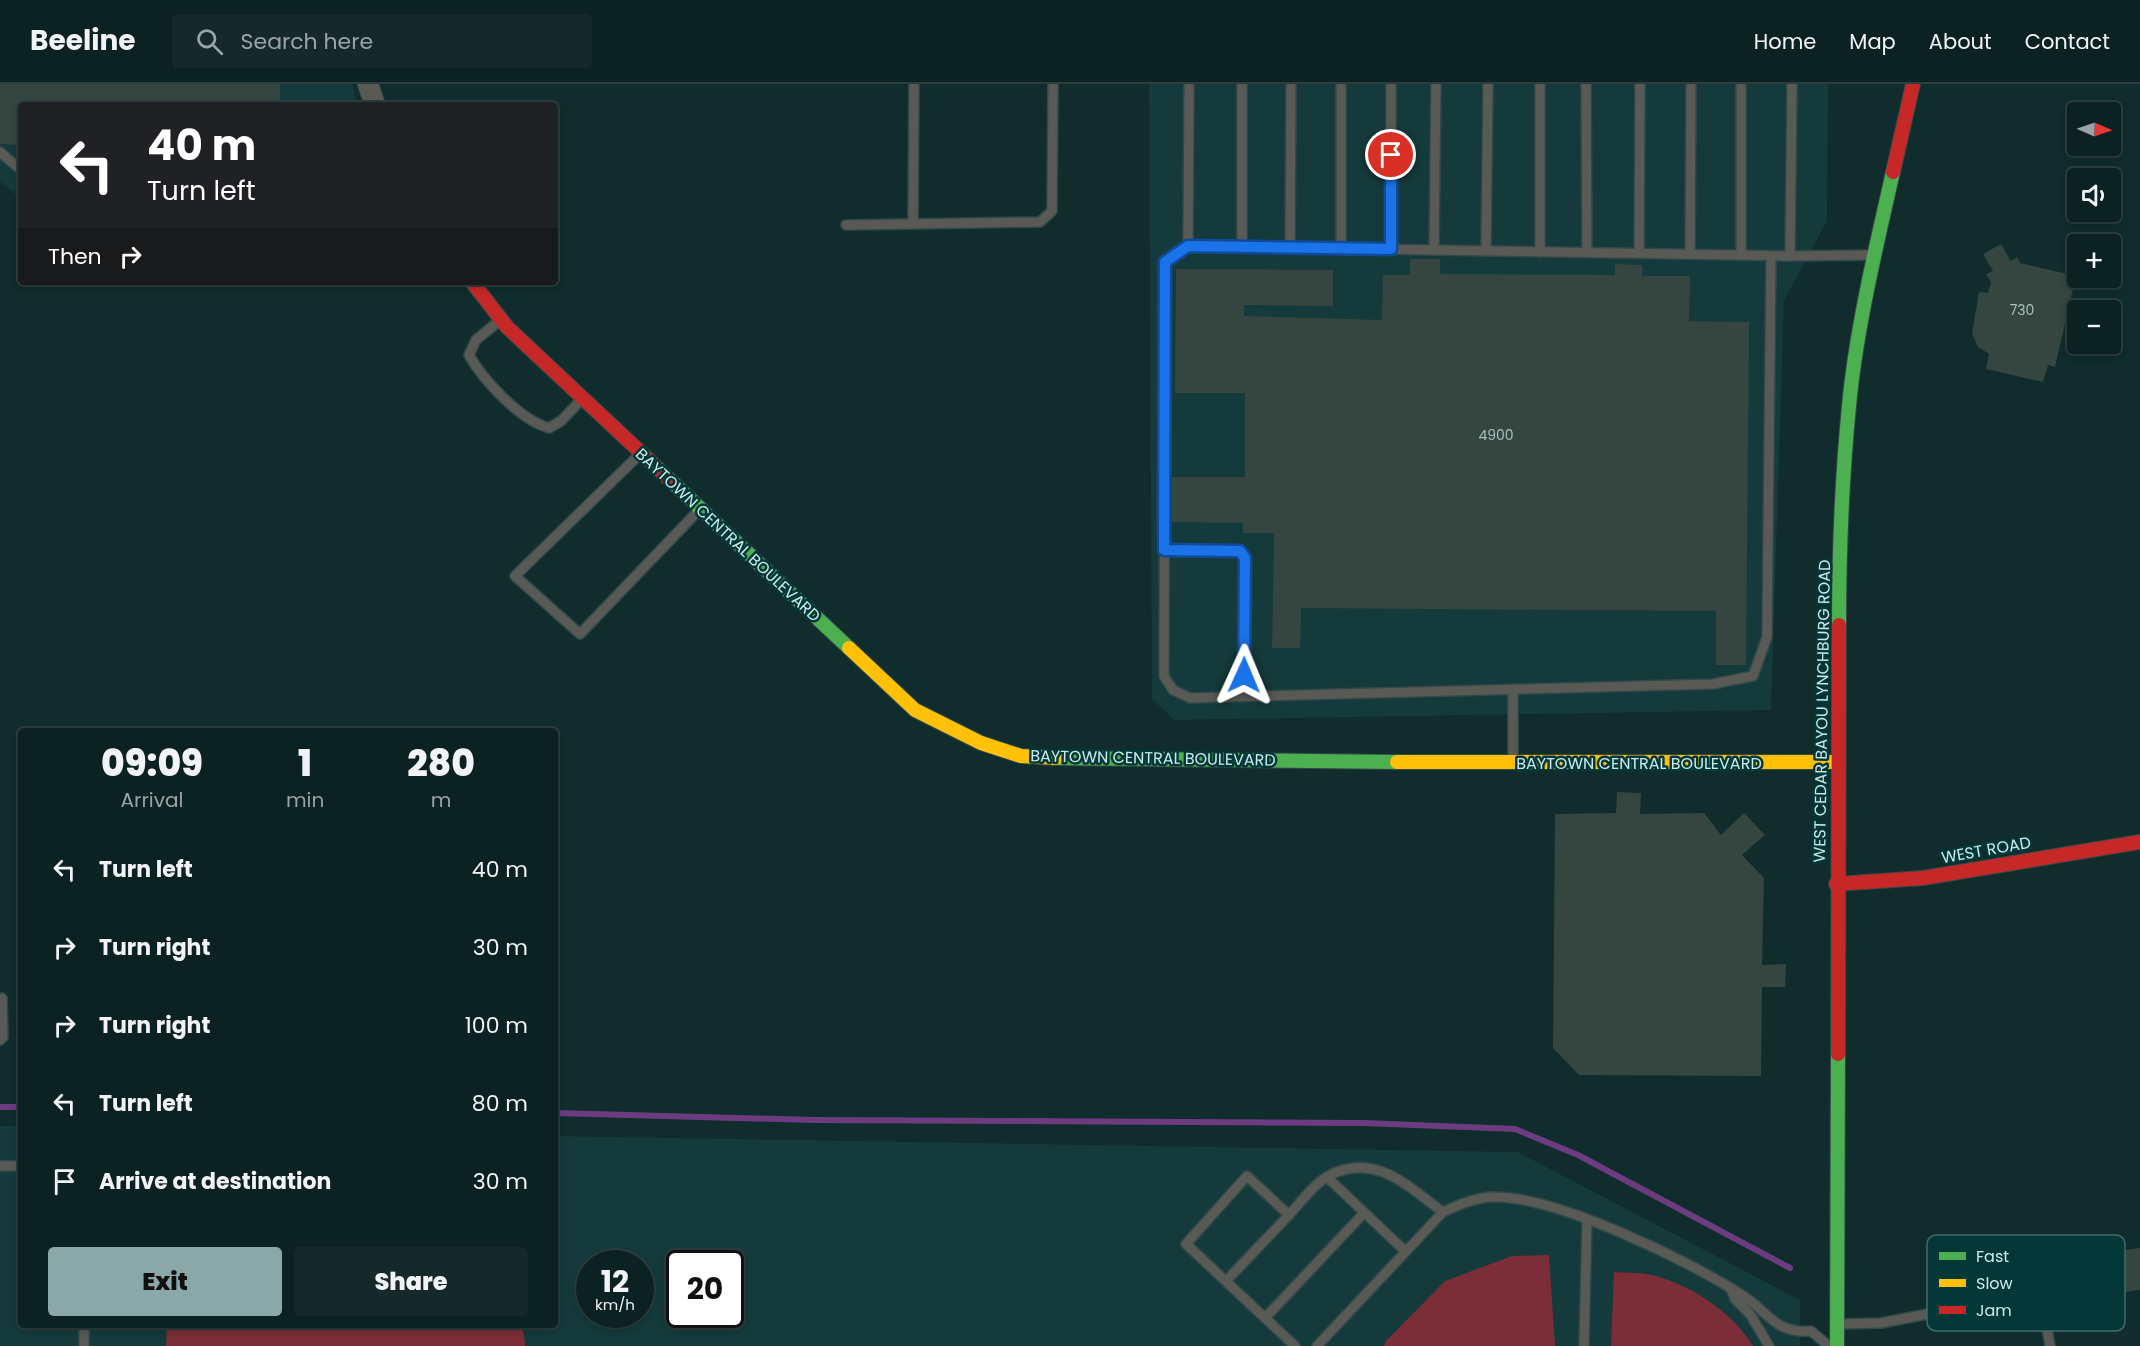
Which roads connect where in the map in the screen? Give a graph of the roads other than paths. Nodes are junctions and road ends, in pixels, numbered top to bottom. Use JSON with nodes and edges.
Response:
{"nodes":[{"id":1,"x":368,"y":84,"type":"edge"},
{"id":2,"x":914,"y":84,"type":"edge"},
{"id":3,"x":1053,"y":84,"type":"edge"},
{"id":4,"x":1189,"y":84,"type":"edge"},
{"id":5,"x":1242,"y":84,"type":"edge"},
{"id":6,"x":1291,"y":84,"type":"edge"},
{"id":7,"x":1341,"y":84,"type":"edge"},
{"id":8,"x":1391,"y":84,"type":"edge"},
{"id":9,"x":1436,"y":84,"type":"edge"},
{"id":10,"x":1488,"y":84,"type":"edge"},
{"id":11,"x":1540,"y":84,"type":"edge"},
{"id":12,"x":1586,"y":84,"type":"edge"},
{"id":13,"x":1640,"y":84,"type":"edge"},
{"id":14,"x":1691,"y":84,"type":"edge"},
{"id":15,"x":1741,"y":84,"type":"edge"},
{"id":16,"x":1792,"y":84,"type":"edge"},
{"id":17,"x":1913,"y":84,"type":"edge"},
{"id":18,"x":374,"y":102,"type":"edge"},
{"id":19,"x":0,"y":152,"type":"edge"},
{"id":20,"x":18,"y":167,"type":"edge"},
{"id":21,"x":913,"y":224,"type":"junction"},
{"id":22,"x":846,"y":225,"type":"dead end"},
{"id":23,"x":1188,"y":246,"type":"junction"},
{"id":24,"x":1242,"y":246,"type":"junction"},
{"id":25,"x":1290,"y":247,"type":"junction"},
{"id":26,"x":1341,"y":248,"type":"junction"},
{"id":27,"x":1391,"y":249,"type":"junction"},
{"id":28,"x":1434,"y":250,"type":"junction"},
{"id":29,"x":1486,"y":251,"type":"junction"},
{"id":30,"x":1540,"y":252,"type":"junction"},
{"id":31,"x":1587,"y":252,"type":"junction"},
{"id":32,"x":1639,"y":253,"type":"junction"},
{"id":33,"x":1690,"y":254,"type":"junction"},
{"id":34,"x":1741,"y":255,"type":"junction"},
{"id":35,"x":1875,"y":255,"type":"junction"},
{"id":36,"x":1771,"y":256,"type":"junction"},
{"id":37,"x":1790,"y":256,"type":"junction"},
{"id":38,"x":474,"y":285,"type":"edge"},
{"id":39,"x":501,"y":319,"type":"junction"},
{"id":40,"x":582,"y":399,"type":"junction"},
{"id":41,"x":640,"y":453,"type":"junction"},
{"id":42,"x":700,"y":509,"type":"junction"},
{"id":43,"x":1164,"y":550,"type":"junction"},
{"id":44,"x":1513,"y":689,"type":"junction"},
{"id":45,"x":1244,"y":696,"type":"junction"},
{"id":46,"x":1838,"y":762,"type":"junction"},
{"id":47,"x":1513,"y":763,"type":"junction"},
{"id":48,"x":2140,"y":842,"type":"edge"},
{"id":49,"x":1836,"y":884,"type":"junction"},
{"id":50,"x":2,"y":998,"type":"dead end"},
{"id":51,"x":0,"y":1040,"type":"edge"},
{"id":52,"x":0,"y":1166,"type":"edge"},
{"id":53,"x":18,"y":1166,"type":"edge"},
{"id":54,"x":1327,"y":1177,"type":"junction"},
{"id":55,"x":1443,"y":1212,"type":"junction"},
{"id":56,"x":1364,"y":1213,"type":"junction"},
{"id":57,"x":1288,"y":1215,"type":"junction"},
{"id":58,"x":1587,"y":1221,"type":"junction"},
{"id":59,"x":1405,"y":1251,"type":"junction"},
{"id":60,"x":1226,"y":1281,"type":"junction"},
{"id":61,"x":1731,"y":1289,"type":"junction"},
{"id":62,"x":1927,"y":1314,"type":"edge"},
{"id":63,"x":1265,"y":1318,"type":"junction"},
{"id":64,"x":1837,"y":1324,"type":"junction"},
{"id":65,"x":84,"y":1328,"type":"edge"},
{"id":66,"x":2048,"y":1331,"type":"edge"},
{"id":67,"x":84,"y":1346,"type":"edge"},
{"id":68,"x":1295,"y":1346,"type":"edge"},
{"id":69,"x":1317,"y":1346,"type":"edge"},
{"id":70,"x":1584,"y":1346,"type":"edge"},
{"id":71,"x":1769,"y":1346,"type":"edge"},
{"id":72,"x":1829,"y":1346,"type":"edge"},
{"id":73,"x":1837,"y":1346,"type":"edge"},
{"id":74,"x":2050,"y":1346,"type":"edge"}],
"edges":[{"from":1,"to":18,"type":"street"},
{"from":2,"to":21,"type":"lane"},
{"from":3,"to":21,"type":"lane"},
{"from":4,"to":23,"type":"lane"},
{"from":5,"to":24,"type":"lane"},
{"from":6,"to":25,"type":"lane"},
{"from":7,"to":26,"type":"lane"},
{"from":8,"to":27,"type":"lane"},
{"from":9,"to":28,"type":"lane"},
{"from":10,"to":29,"type":"lane"},
{"from":11,"to":30,"type":"lane"},
{"from":12,"to":31,"type":"lane"},
{"from":13,"to":32,"type":"lane"},
{"from":14,"to":33,"type":"lane"},
{"from":15,"to":34,"type":"lane"},
{"from":16,"to":37,"type":"lane"},
{"from":17,"to":35,"type":"street","name":"WEST CEDAR BAYOU LYNCHBURG ROAD"},
{"from":19,"to":20,"type":"lane"},
{"from":21,"to":22,"type":"lane"},
{"from":23,"to":24,"type":"lane"},
{"from":23,"to":43,"type":"lane"},
{"from":24,"to":25,"type":"lane"},
{"from":25,"to":26,"type":"lane"},
{"from":26,"to":27,"type":"lane"},
{"from":27,"to":28,"type":"lane"},
{"from":28,"to":29,"type":"lane"},
{"from":29,"to":30,"type":"lane"},
{"from":30,"to":31,"type":"lane"},
{"from":31,"to":32,"type":"lane"},
{"from":32,"to":33,"type":"lane"},
{"from":33,"to":34,"type":"lane"},
{"from":34,"to":36,"type":"lane"},
{"from":35,"to":37,"type":"lane"},
{"from":35,"to":46,"type":"street","name":"WEST CEDAR BAYOU LYNCHBURG ROAD"},
{"from":36,"to":37,"type":"lane"},
{"from":36,"to":44,"type":"lane"},
{"from":38,"to":39,"type":"street","name":"BAYTOWN CENTRAL BOULEVARD"},
{"from":39,"to":40,"type":"street","name":"BAYTOWN CENTRAL BOULEVARD"},
{"from":39,"to":40,"type":"lane"},
{"from":40,"to":41,"type":"street","name":"BAYTOWN CENTRAL BOULEVARD"},
{"from":41,"to":42,"type":"street","name":"BAYTOWN CENTRAL BOULEVARD"},
{"from":41,"to":42,"type":"lane"},
{"from":42,"to":47,"type":"street","name":"BAYTOWN CENTRAL BOULEVARD"},
{"from":43,"to":45,"type":"lane"},
{"from":43,"to":45,"type":"lane"},
{"from":44,"to":45,"type":"lane"},
{"from":44,"to":47,"type":"lane"},
{"from":46,"to":47,"type":"street","name":"BAYTOWN CENTRAL BOULEVARD"},
{"from":46,"to":49,"type":"street","name":"WEST CEDAR BAYOU LYNCHBURG ROAD"},
{"from":48,"to":49,"type":"street","name":"WEST ROAD"},
{"from":49,"to":64,"type":"street","name":"WEST CEDAR BAYOU LYNCHBURG ROAD"},
{"from":50,"to":51,"type":"lane"},
{"from":52,"to":53,"type":"lane"},
{"from":54,"to":55,"type":"lane"},
{"from":54,"to":56,"type":"lane"},
{"from":54,"to":57,"type":"lane"},
{"from":55,"to":58,"type":"lane"},
{"from":55,"to":59,"type":"lane"},
{"from":56,"to":59,"type":"lane"},
{"from":56,"to":63,"type":"lane"},
{"from":57,"to":60,"type":"lane"},
{"from":57,"to":60,"type":"lane"},
{"from":58,"to":61,"type":"lane"},
{"from":58,"to":70,"type":"lane"},
{"from":59,"to":69,"type":"lane"},
{"from":60,"to":63,"type":"lane"},
{"from":61,"to":71,"type":"lane"},
{"from":61,"to":72,"type":"lane"},
{"from":62,"to":64,"type":"lane"},
{"from":63,"to":68,"type":"lane"},
{"from":64,"to":73,"type":"street","name":"WEST CEDAR BAYOU LYNCHBURG ROAD"},
{"from":65,"to":67,"type":"lane"},
{"from":66,"to":74,"type":"lane"}]}
